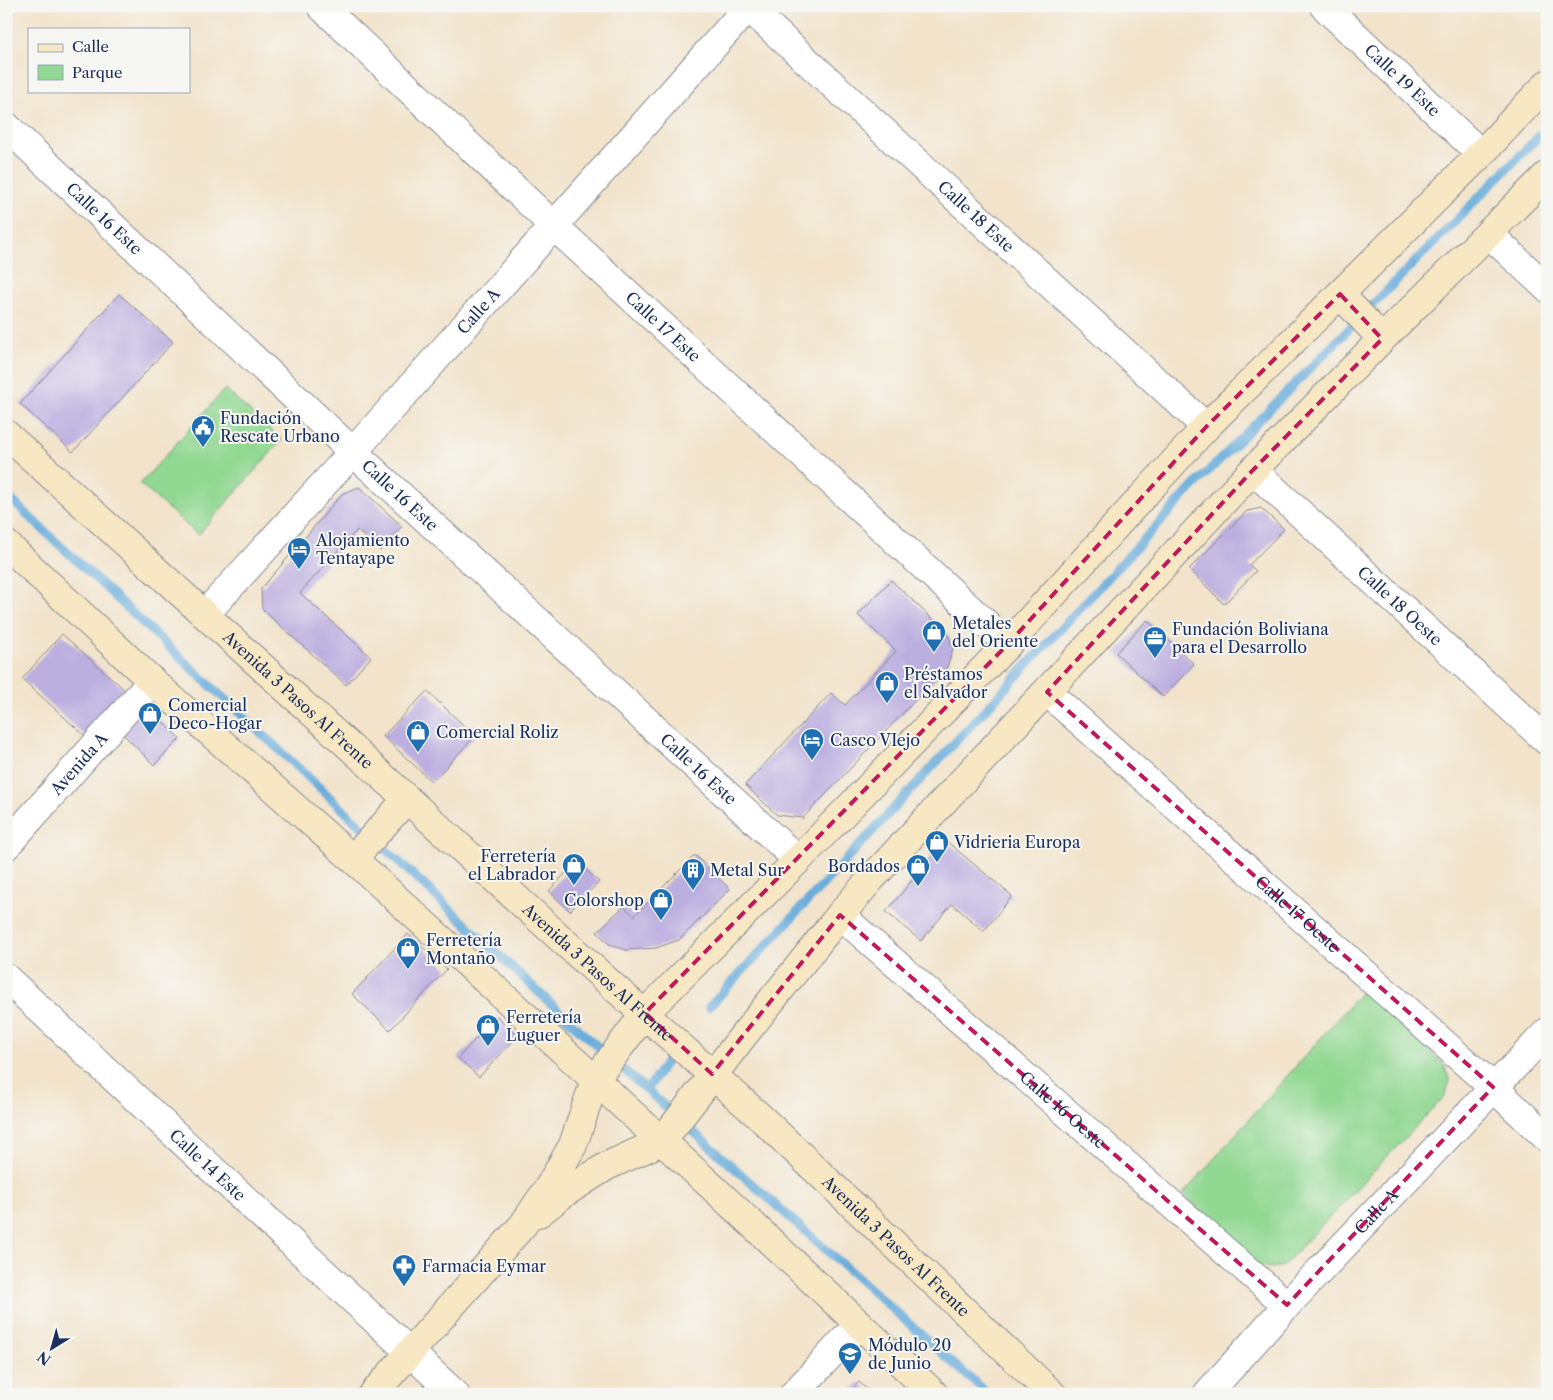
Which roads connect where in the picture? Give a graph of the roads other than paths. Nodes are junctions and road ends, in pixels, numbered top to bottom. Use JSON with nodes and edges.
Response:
{"nodes":[{"id":1,"x":321,"y":6,"type":"edge"},
{"id":2,"x":1324,"y":6,"type":"edge"},
{"id":3,"x":748,"y":7,"type":"edge"},
{"id":4,"x":1547,"y":84,"type":"edge"},
{"id":5,"x":6,"y":126,"type":"edge"},
{"id":6,"x":1481,"y":154,"type":"junction"},
{"id":7,"x":1547,"y":175,"type":"edge"},
{"id":8,"x":554,"y":226,"type":"junction"},
{"id":9,"x":1489,"y":234,"type":"junction"},
{"id":10,"x":1547,"y":288,"type":"edge"},
{"id":11,"x":1343,"y":297,"type":"junction"},
{"id":12,"x":1379,"y":336,"type":"junction"},
{"id":13,"x":1206,"y":427,"type":"junction"},
{"id":14,"x":6,"y":434,"type":"edge"},
{"id":15,"x":353,"y":452,"type":"junction"},
{"id":16,"x":1253,"y":470,"type":"junction"},
{"id":17,"x":6,"y":544,"type":"edge"},
{"id":18,"x":205,"y":614,"type":"junction"},
{"id":19,"x":1008,"y":644,"type":"junction"},
{"id":20,"x":152,"y":681,"type":"junction"},
{"id":21,"x":1047,"y":692,"type":"junction"},
{"id":22,"x":1547,"y":741,"type":"edge"},
{"id":23,"x":407,"y":799,"type":"junction"},
{"id":24,"x":6,"y":846,"type":"edge"},
{"id":25,"x":357,"y":854,"type":"junction"},
{"id":26,"x":798,"y":860,"type":"junction"},
{"id":27,"x":840,"y":915,"type":"junction"},
{"id":28,"x":6,"y":978,"type":"edge"},
{"id":29,"x":645,"y":1013,"type":"junction"},
{"id":30,"x":1547,"y":1032,"type":"edge"},
{"id":31,"x":712,"y":1074,"type":"junction"},
{"id":32,"x":598,"y":1077,"type":"junction"},
{"id":33,"x":1493,"y":1088,"type":"junction"},
{"id":34,"x":665,"y":1136,"type":"junction"},
{"id":35,"x":1547,"y":1138,"type":"edge"},
{"id":36,"x":523,"y":1225,"type":"junction"},
{"id":37,"x":1287,"y":1305,"type":"junction"},
{"id":38,"x":859,"y":1324,"type":"junction"},
{"id":39,"x":410,"y":1352,"type":"junction"},
{"id":40,"x":373,"y":1394,"type":"edge"},
{"id":41,"x":455,"y":1394,"type":"edge"},
{"id":42,"x":794,"y":1394,"type":"edge"},
{"id":43,"x":934,"y":1394,"type":"edge"},
{"id":44,"x":1052,"y":1394,"type":"edge"},
{"id":45,"x":1207,"y":1394,"type":"edge"}],
"edges":[{"from":1,"to":8,"type":"street","name":"Calle 17 Este"},
{"from":2,"to":6,"type":"street","name":"Calle 19 Este"},
{"from":3,"to":8,"type":"street","name":"Calle A"},
{"from":3,"to":13,"type":"street","name":"Calle 18 Este"},
{"from":4,"to":6,"type":"main road"},
{"from":5,"to":15,"type":"street","name":"Calle 16 Este"},
{"from":6,"to":11,"type":"main road"},
{"from":7,"to":9,"type":"main road"},
{"from":8,"to":15,"type":"street","name":"Calle A"},
{"from":8,"to":19,"type":"street","name":"Calle 17 Este"},
{"from":9,"to":10,"type":"street"},
{"from":9,"to":12,"type":"main road"},
{"from":11,"to":12,"type":"main road"},
{"from":11,"to":13,"type":"main road"},
{"from":12,"to":16,"type":"main road"},
{"from":13,"to":19,"type":"main road"},
{"from":14,"to":18,"type":"main road","name":"Avenida 3 Pasos Al Frente"},
{"from":15,"to":18,"type":"street","name":"Calle A"},
{"from":15,"to":26,"type":"street","name":"Calle 16 Este"},
{"from":16,"to":21,"type":"main road"},
{"from":16,"to":22,"type":"street","name":"Calle 18 Oeste"},
{"from":17,"to":20,"type":"main road"},
{"from":18,"to":23,"type":"main road","name":"Avenida 3 Pasos Al Frente"},
{"from":19,"to":26,"type":"main road"},
{"from":20,"to":24,"type":"street","name":"Avenida A"},
{"from":20,"to":25,"type":"main road"},
{"from":21,"to":27,"type":"main road"},
{"from":21,"to":33,"type":"street","name":"Calle 17 Oeste"},
{"from":23,"to":25,"type":"main road"},
{"from":23,"to":29,"type":"main road","name":"Avenida 3 Pasos Al Frente"},
{"from":25,"to":32,"type":"main road"},
{"from":26,"to":29,"type":"main road"},
{"from":27,"to":31,"type":"main road"},
{"from":27,"to":37,"type":"street","name":"Calle 16 Oeste"},
{"from":28,"to":39,"type":"street","name":"Calle 14 Este"},
{"from":29,"to":31,"type":"main road","name":"Avenida 3 Pasos Al Frente"},
{"from":29,"to":32,"type":"main road"},
{"from":30,"to":33,"type":"street","name":"Calle A"},
{"from":31,"to":34,"type":"main road"},
{"from":31,"to":44,"type":"main road","name":"Avenida 3 Pasos Al Frente"},
{"from":32,"to":34,"type":"main road"},
{"from":32,"to":36,"type":"main road"},
{"from":33,"to":35,"type":"street","name":"Calle 17 Oeste"},
{"from":33,"to":37,"type":"street","name":"Calle A"},
{"from":34,"to":36,"type":"main road"},
{"from":34,"to":38,"type":"main road"},
{"from":36,"to":39,"type":"main road"},
{"from":37,"to":45,"type":"street","name":"Calle A"},
{"from":38,"to":42,"type":"street"},
{"from":38,"to":43,"type":"main road"},
{"from":39,"to":40,"type":"main road"},
{"from":39,"to":41,"type":"street","name":"Calle 14 Este"}]}
